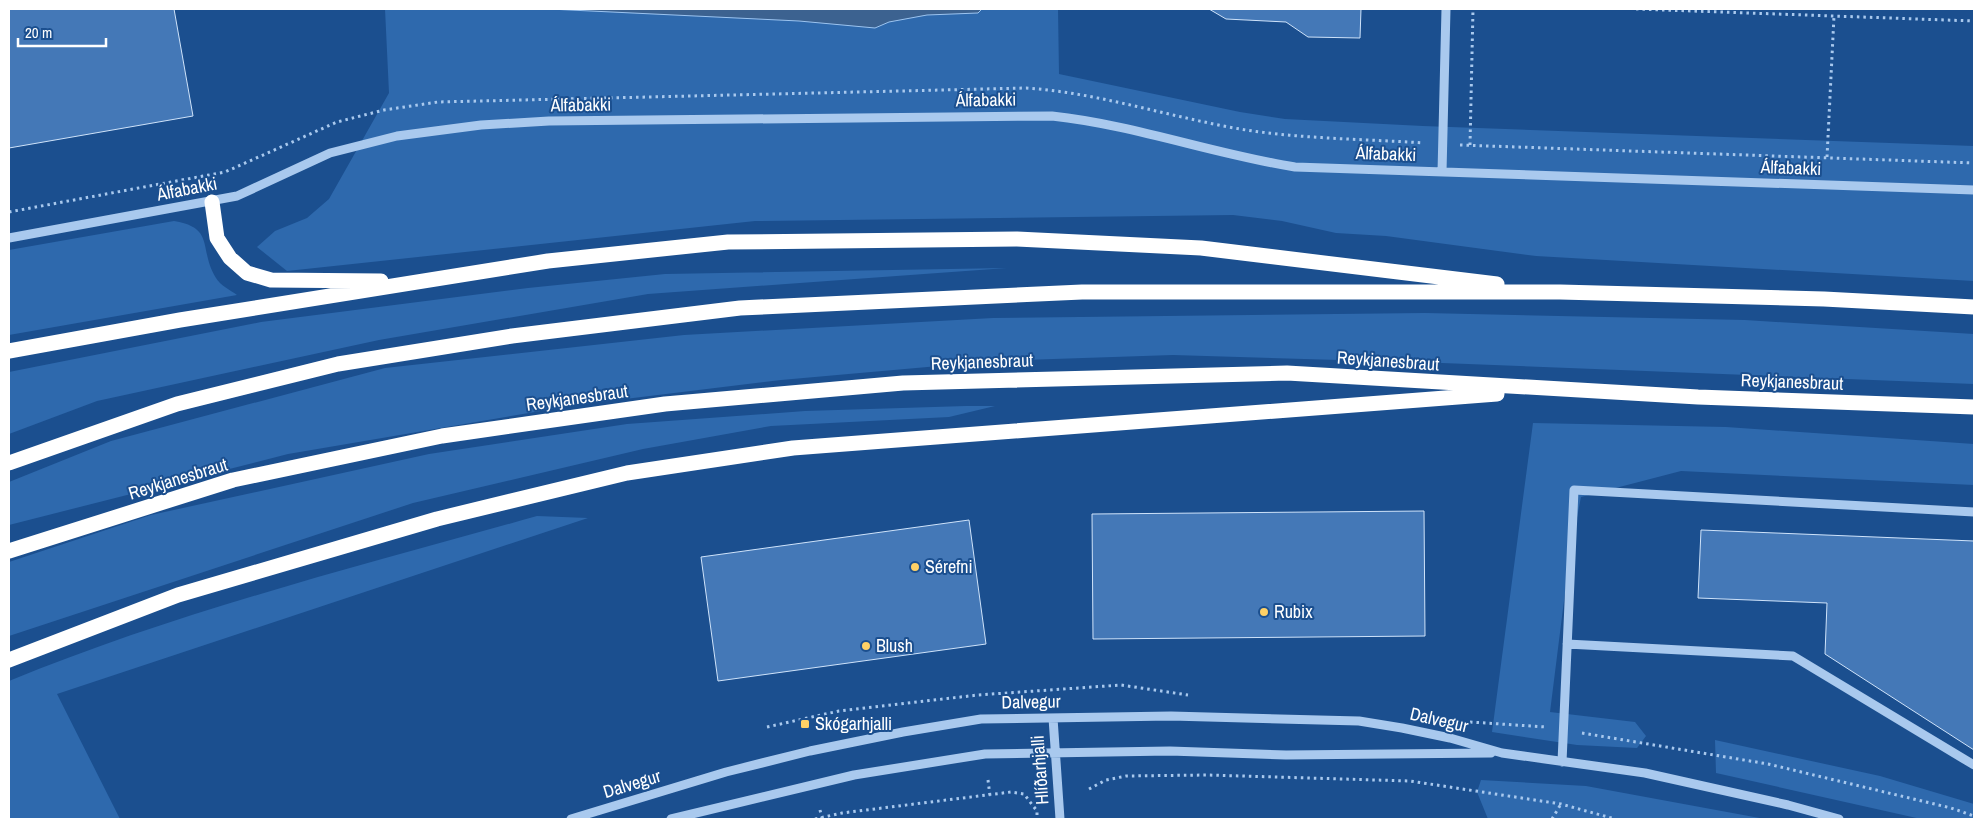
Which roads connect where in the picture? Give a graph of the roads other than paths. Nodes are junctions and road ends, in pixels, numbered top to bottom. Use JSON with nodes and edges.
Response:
{"nodes":[{"id":1,"x":1446,"y":9,"type":"edge"},
{"id":2,"x":1442,"y":172,"type":"junction"},
{"id":3,"x":1974,"y":190,"type":"edge"},
{"id":4,"x":212,"y":202,"type":"junction"},
{"id":5,"x":9,"y":238,"type":"edge"},
{"id":6,"x":424,"y":282,"type":"junction"},
{"id":7,"x":1560,"y":292,"type":"junction"},
{"id":8,"x":1974,"y":307,"type":"edge"},
{"id":9,"x":9,"y":351,"type":"edge"},
{"id":10,"x":1552,"y":390,"type":"junction"},
{"id":11,"x":1974,"y":407,"type":"edge"},
{"id":12,"x":9,"y":463,"type":"edge"},
{"id":13,"x":1974,"y":512,"type":"edge"},
{"id":14,"x":9,"y":551,"type":"edge"},
{"id":15,"x":1567,"y":644,"type":"junction"},
{"id":16,"x":9,"y":660,"type":"edge"},
{"id":17,"x":1052,"y":718,"type":"junction"},
{"id":18,"x":1054,"y":752,"type":"junction"},
{"id":19,"x":1502,"y":753,"type":"junction"},
{"id":20,"x":1562,"y":762,"type":"junction"},
{"id":21,"x":1974,"y":765,"type":"edge"},
{"id":22,"x":571,"y":819,"type":"edge"},
{"id":23,"x":671,"y":819,"type":"edge"},
{"id":24,"x":1060,"y":819,"type":"edge"},
{"id":25,"x":1839,"y":819,"type":"edge"}],
"edges":[{"from":1,"to":2,"type":"street"},
{"from":2,"to":3,"type":"street","name":"Álfabakki"},
{"from":2,"to":4,"type":"street","name":"Álfabakki"},
{"from":4,"to":5,"type":"street","name":"Álfabakki"},
{"from":4,"to":6,"type":"highway"},
{"from":6,"to":7,"type":"highway"},
{"from":6,"to":9,"type":"highway"},
{"from":7,"to":8,"type":"highway"},
{"from":7,"to":12,"type":"highway"},
{"from":10,"to":11,"type":"highway","name":"Reykjanesbraut"},
{"from":10,"to":14,"type":"highway","name":"Reykjanesbraut"},
{"from":10,"to":16,"type":"highway"},
{"from":13,"to":15,"type":"street"},
{"from":15,"to":20,"type":"street"},
{"from":15,"to":21,"type":"street"},
{"from":17,"to":18,"type":"street","name":"Hlíðarhjalli"},
{"from":17,"to":19,"type":"street","name":"Dalvegur"},
{"from":17,"to":22,"type":"street","name":"Dalvegur"},
{"from":18,"to":19,"type":"street","name":"Dalvegur"},
{"from":18,"to":23,"type":"street","name":"Dalvegur"},
{"from":18,"to":24,"type":"street","name":"Hlíðarhjalli"},
{"from":19,"to":20,"type":"street","name":"Dalvegur"},
{"from":20,"to":25,"type":"street","name":"Dalvegur"}]}
